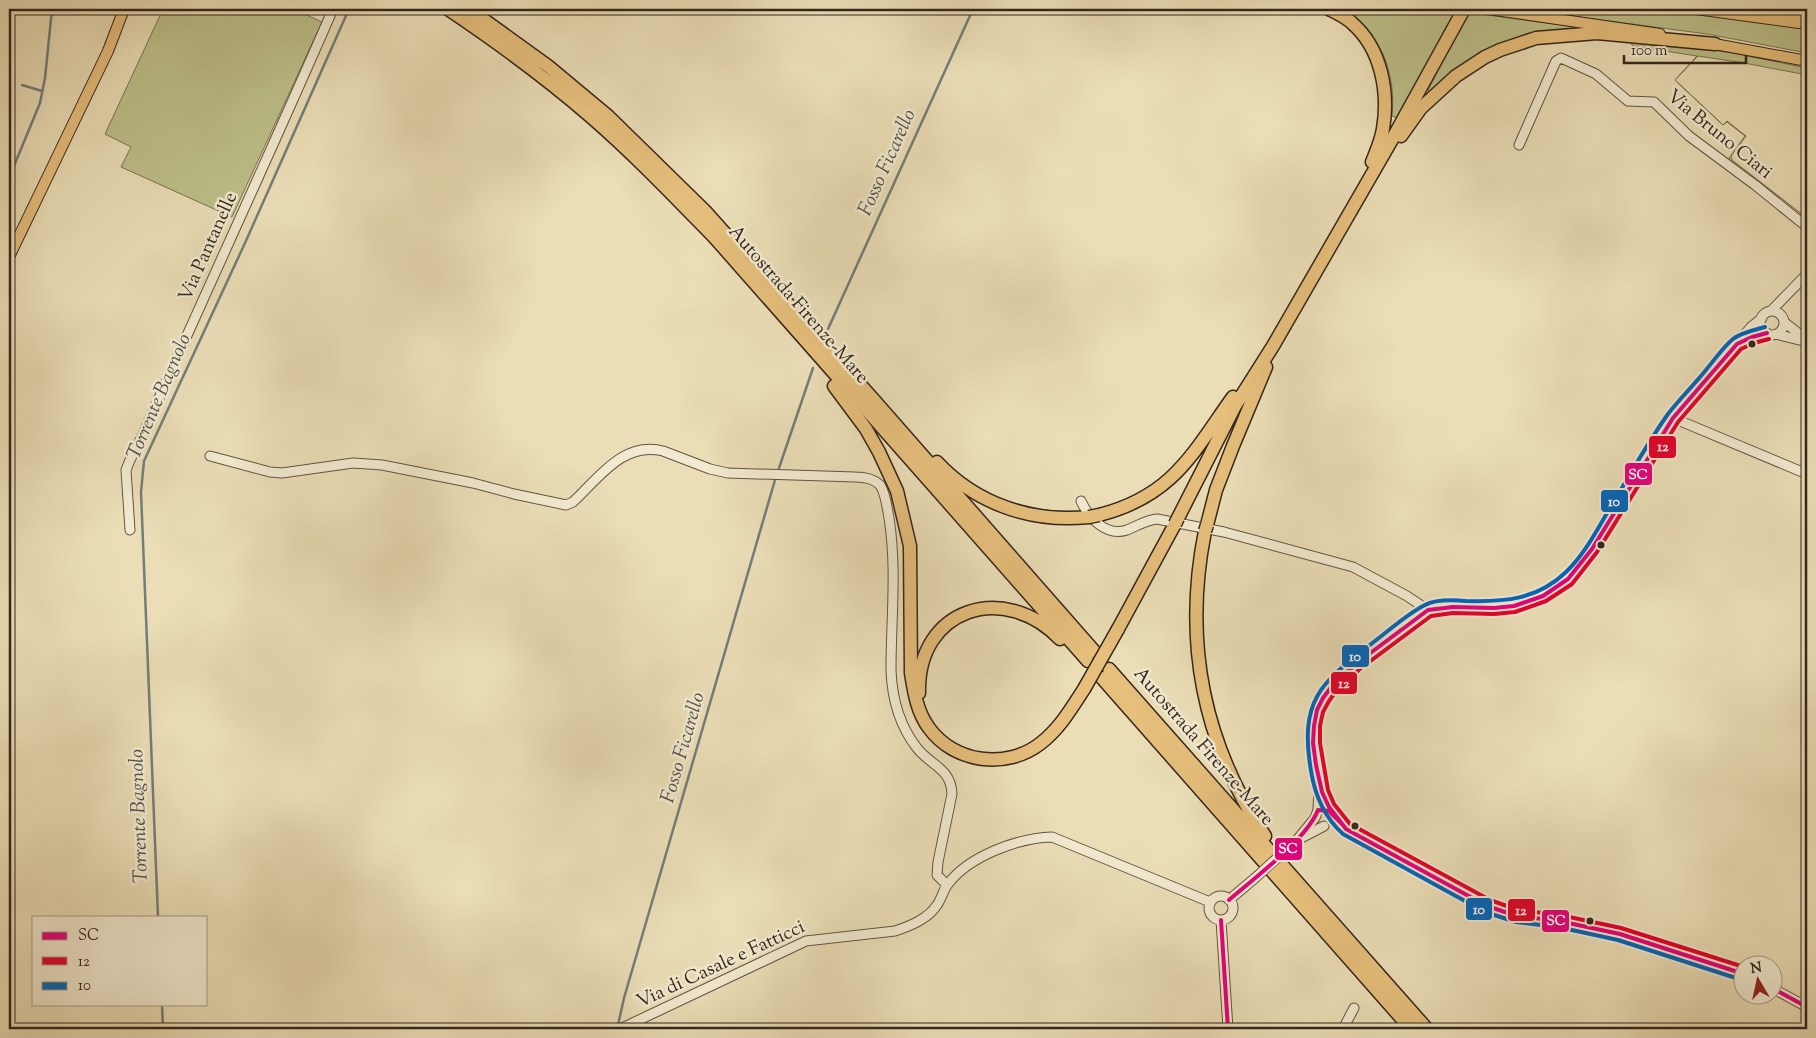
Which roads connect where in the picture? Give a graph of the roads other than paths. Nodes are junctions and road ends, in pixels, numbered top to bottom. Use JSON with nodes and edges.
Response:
{"nodes":[{"id":1,"x":124,"y":9,"type":"edge"},
{"id":2,"x":333,"y":9,"type":"edge"},
{"id":3,"x":448,"y":9,"type":"edge"},
{"id":4,"x":469,"y":9,"type":"edge"},
{"id":5,"x":1329,"y":9,"type":"edge"},
{"id":6,"x":1464,"y":9,"type":"edge"},
{"id":7,"x":1488,"y":9,"type":"edge"},
{"id":8,"x":1696,"y":9,"type":"edge"},
{"id":9,"x":1770,"y":9,"type":"edge"},
{"id":10,"x":1807,"y":23,"type":"edge"},
{"id":11,"x":1715,"y":44,"type":"junction"},
{"id":12,"x":1807,"y":61,"type":"edge"},
{"id":13,"x":1519,"y":146,"type":"dead end"},
{"id":14,"x":1364,"y":189,"type":"junction"},
{"id":15,"x":1807,"y":227,"type":"edge"},
{"id":16,"x":9,"y":257,"type":"edge"},
{"id":17,"x":1807,"y":274,"type":"edge"},
{"id":18,"x":1785,"y":296,"type":"junction"},
{"id":19,"x":1771,"y":311,"type":"junction"},
{"id":20,"x":1762,"y":318,"type":"junction"},
{"id":21,"x":1784,"y":320,"type":"junction"},
{"id":22,"x":1772,"y":334,"type":"junction"},
{"id":23,"x":799,"y":335,"type":"junction"},
{"id":24,"x":1807,"y":341,"type":"edge"},
{"id":25,"x":1737,"y":344,"type":"junction"},
{"id":26,"x":1273,"y":346,"type":"junction"},
{"id":27,"x":873,"y":399,"type":"junction"},
{"id":28,"x":1673,"y":418,"type":"junction"},
{"id":29,"x":210,"y":456,"type":"dead end"},
{"id":30,"x":1807,"y":474,"type":"edge"},
{"id":31,"x":1081,"y":501,"type":"dead end"},
{"id":32,"x":130,"y":530,"type":"dead end"},
{"id":33,"x":1428,"y":610,"type":"junction"},
{"id":34,"x":1089,"y":660,"type":"junction"},
{"id":35,"x":922,"y":717,"type":"junction"},
{"id":36,"x":1319,"y":785,"type":"junction"},
{"id":37,"x":1330,"y":812,"type":"junction"},
{"id":38,"x":1316,"y":814,"type":"junction"},
{"id":39,"x":1325,"y":826,"type":"junction"},
{"id":40,"x":1346,"y":829,"type":"junction"},
{"id":41,"x":1296,"y":841,"type":"junction"},
{"id":42,"x":1297,"y":881,"type":"junction"},
{"id":43,"x":947,"y":885,"type":"junction"},
{"id":44,"x":1229,"y":900,"type":"junction"},
{"id":45,"x":1210,"y":902,"type":"junction"},
{"id":46,"x":1221,"y":920,"type":"junction"},
{"id":47,"x":1734,"y":971,"type":"edge"},
{"id":48,"x":1784,"y":994,"type":"edge"},
{"id":49,"x":1807,"y":1007,"type":"edge"},
{"id":50,"x":1354,"y":1008,"type":"dead end"},
{"id":51,"x":620,"y":1029,"type":"edge"},
{"id":52,"x":1228,"y":1029,"type":"edge"},
{"id":53,"x":1342,"y":1029,"type":"edge"},
{"id":54,"x":1411,"y":1029,"type":"edge"},
{"id":55,"x":1427,"y":1029,"type":"edge"}],
"edges":[{"from":1,"to":16,"type":"main road"},
{"from":2,"to":32,"type":"street","name":"Via Pantanelle"},
{"from":3,"to":23,"type":"highway","name":"Autostrada Firenze-Mare"},
{"from":4,"to":27,"type":"highway","name":"Autostrada Firenze-Mare"},
{"from":5,"to":14,"type":"highway"},
{"from":6,"to":14,"type":"highway"},
{"from":7,"to":11,"type":"main road"},
{"from":8,"to":10,"type":"main road"},
{"from":9,"to":10,"type":"highway"},
{"from":11,"to":12,"type":"main road"},
{"from":11,"to":14,"type":"highway"},
{"from":13,"to":15,"type":"street","name":"Via Bruno Ciari"},
{"from":14,"to":26,"type":"highway"},
{"from":17,"to":18,"type":"street"},
{"from":18,"to":19,"type":"street"},
{"from":18,"to":21,"type":"street"},
{"from":19,"to":20,"type":"street"},
{"from":19,"to":21,"type":"street"},
{"from":20,"to":22,"type":"street"},
{"from":20,"to":25,"type":"street"},
{"from":21,"to":22,"type":"street"},
{"from":21,"to":24,"type":"street"},
{"from":22,"to":24,"type":"street"},
{"from":22,"to":25,"type":"street"},
{"from":23,"to":34,"type":"highway","name":"Autostrada Firenze-Mare"},
{"from":23,"to":35,"type":"highway"},
{"from":25,"to":28,"type":"street"},
{"from":26,"to":27,"type":"highway"},
{"from":26,"to":35,"type":"highway","bridge":true},
{"from":26,"to":42,"type":"highway"},
{"from":27,"to":34,"type":"highway","name":"Autostrada Firenze-Mare"},
{"from":28,"to":30,"type":"street"},
{"from":28,"to":33,"type":"street"},
{"from":29,"to":43,"type":"street"},
{"from":31,"to":33,"type":"street"},
{"from":33,"to":36,"type":"street"},
{"from":34,"to":35,"type":"highway"},
{"from":36,"to":37,"type":"street"},
{"from":36,"to":38,"type":"street"},
{"from":37,"to":38,"type":"street"},
{"from":37,"to":39,"type":"street"},
{"from":37,"to":40,"type":"street"},
{"from":38,"to":39,"type":"street"},
{"from":38,"to":41,"type":"street"},
{"from":39,"to":40,"type":"street"},
{"from":39,"to":41,"type":"street"},
{"from":40,"to":47,"type":"street"},
{"from":41,"to":44,"type":"street","bridge":true},
{"from":42,"to":54,"type":"highway","name":"Autostrada Firenze-Mare"},
{"from":42,"to":55,"type":"highway","name":"Autostrada Firenze-Mare"},
{"from":43,"to":45,"type":"street","name":"Via di Casale e Fatticci"},
{"from":43,"to":51,"type":"street","name":"Via di Casale e Fatticci"},
{"from":44,"to":45,"type":"street"},
{"from":44,"to":46,"type":"street"},
{"from":45,"to":46,"type":"street"},
{"from":46,"to":52,"type":"street"},
{"from":48,"to":49,"type":"street"},
{"from":50,"to":53,"type":"street"}]}
